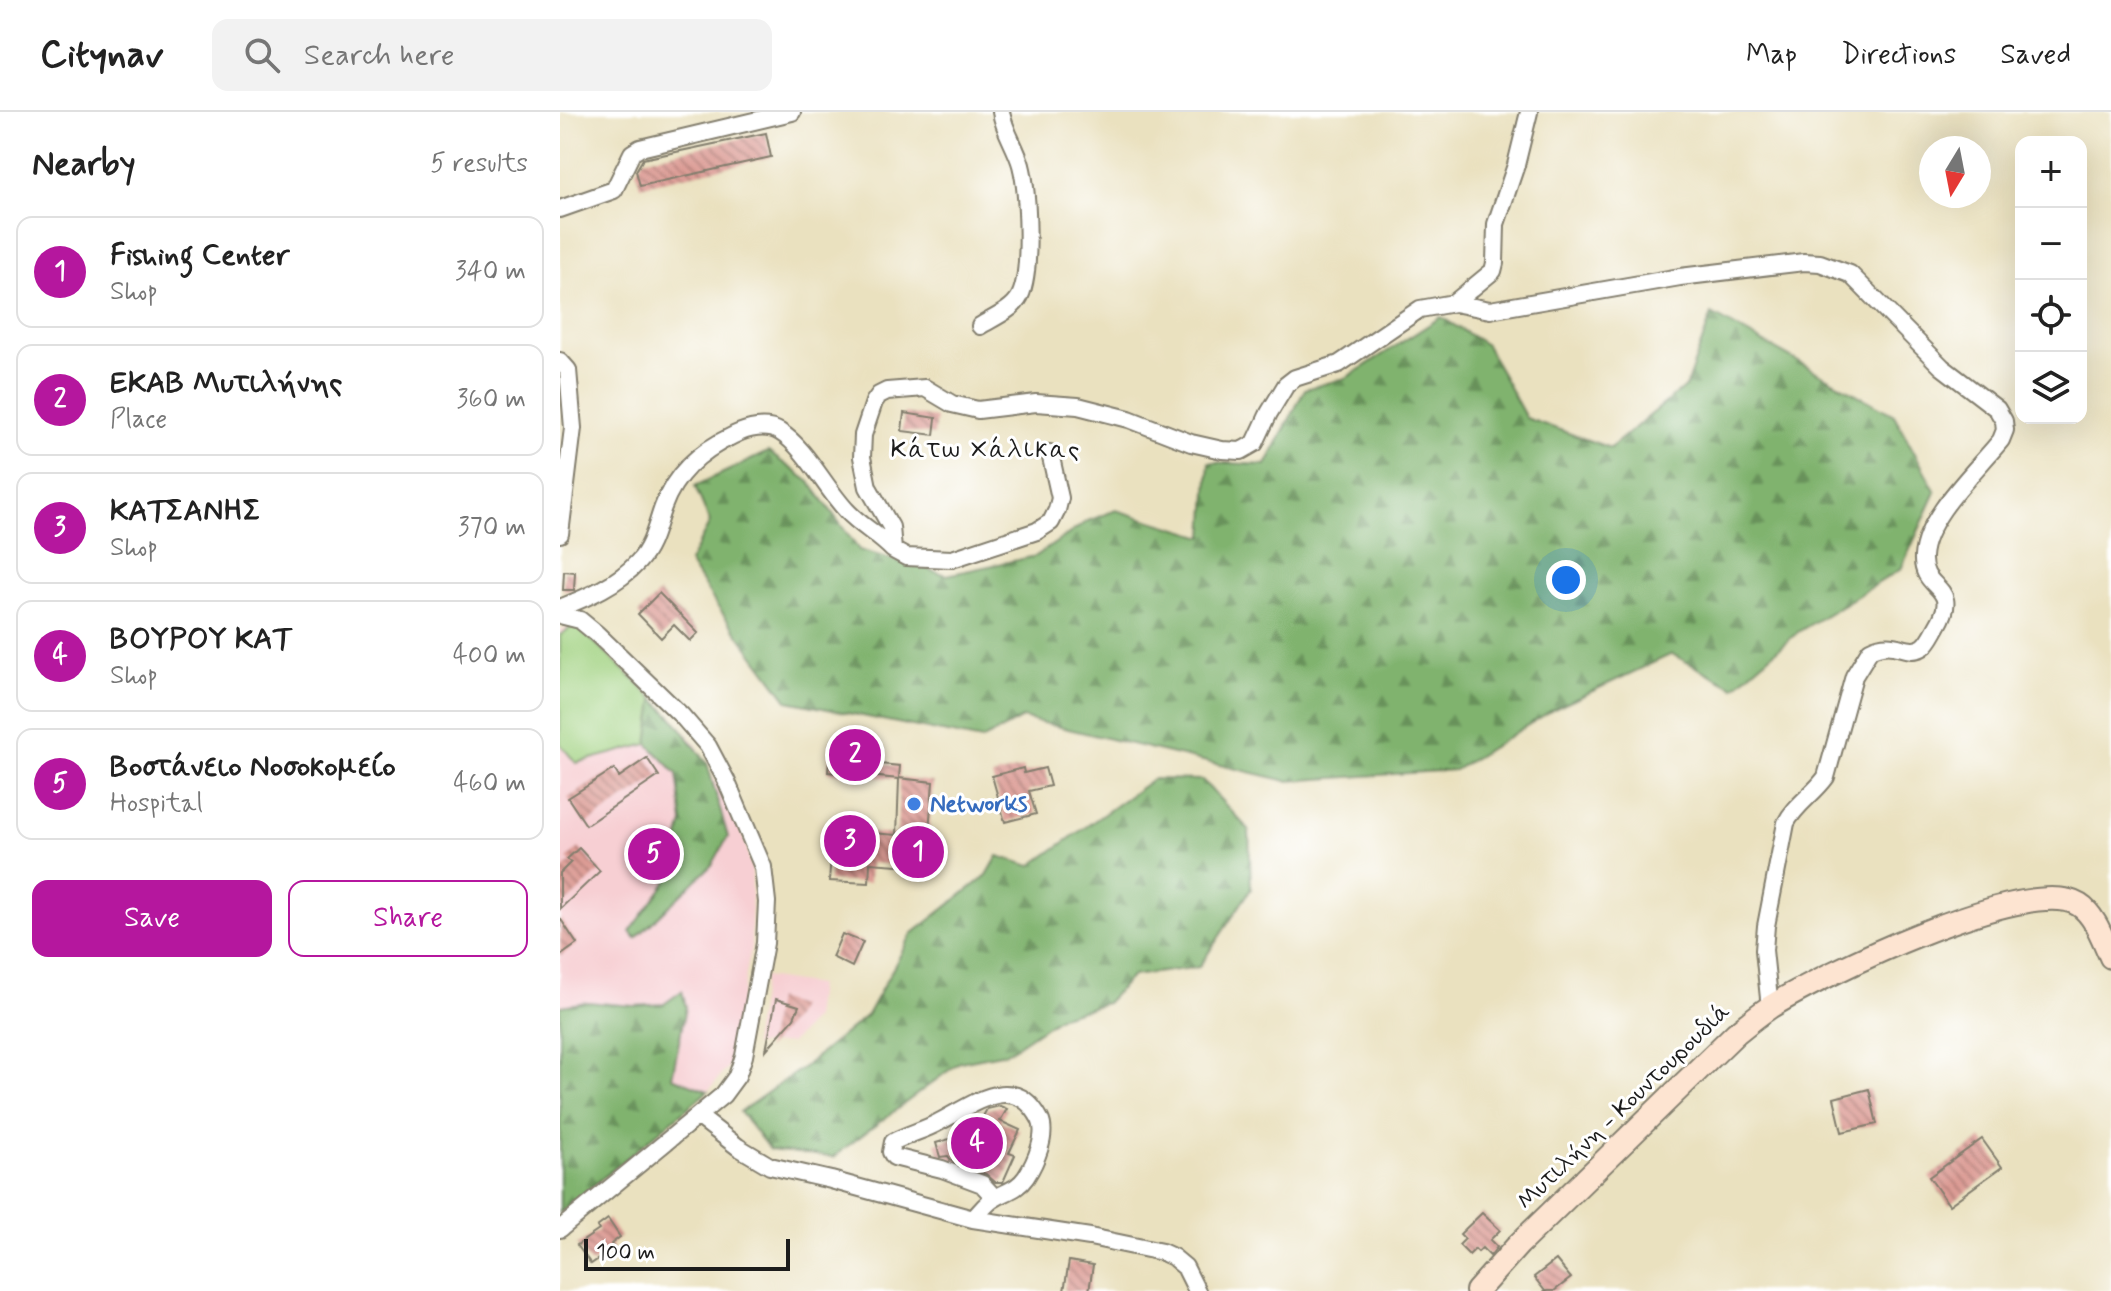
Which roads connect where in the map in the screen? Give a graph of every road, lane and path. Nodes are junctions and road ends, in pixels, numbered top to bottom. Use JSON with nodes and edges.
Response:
{"nodes":[{"id":1,"x":792,"y":112,"type":"edge"},
{"id":2,"x":1001,"y":112,"type":"edge"},
{"id":3,"x":1529,"y":112,"type":"edge"},
{"id":4,"x":560,"y":209,"type":"edge"},
{"id":5,"x":1454,"y":303,"type":"junction"},
{"id":6,"x":980,"y":326,"type":"dead end"},
{"id":7,"x":560,"y":361,"type":"edge"},
{"id":8,"x":1050,"y":453,"type":"dead end"},
{"id":9,"x":560,"y":534,"type":"edge"},
{"id":10,"x":893,"y":550,"type":"junction"},
{"id":11,"x":560,"y":608,"type":"edge"},
{"id":12,"x":560,"y":615,"type":"edge"},
{"id":13,"x":2111,"y":957,"type":"edge"},
{"id":14,"x":1770,"y":1008,"type":"junction"},
{"id":15,"x":698,"y":1116,"type":"junction"},
{"id":16,"x":995,"y":1198,"type":"junction"},
{"id":17,"x":973,"y":1219,"type":"junction"},
{"id":18,"x":560,"y":1229,"type":"edge"},
{"id":19,"x":1197,"y":1291,"type":"edge"},
{"id":20,"x":1477,"y":1291,"type":"edge"}],
"edges":[{"from":1,"to":4,"type":"street"},
{"from":2,"to":6,"type":"street"},
{"from":3,"to":5,"type":"street"},
{"from":5,"to":10,"type":"street"},
{"from":5,"to":14,"type":"street"},
{"from":7,"to":9,"type":"street"},
{"from":8,"to":10,"type":"street"},
{"from":10,"to":11,"type":"street"},
{"from":12,"to":15,"type":"street"},
{"from":13,"to":14,"type":"main road","name":"Μυτιλήνη - Κουντουρουδιά"},
{"from":14,"to":20,"type":"main road","name":"Μυτιλήνη - Κουντουρουδιά"},
{"from":15,"to":17,"type":"street"},
{"from":15,"to":18,"type":"street"},
{"from":16,"to":16,"type":"street"},
{"from":16,"to":17,"type":"street"},
{"from":17,"to":19,"type":"street"}]}
